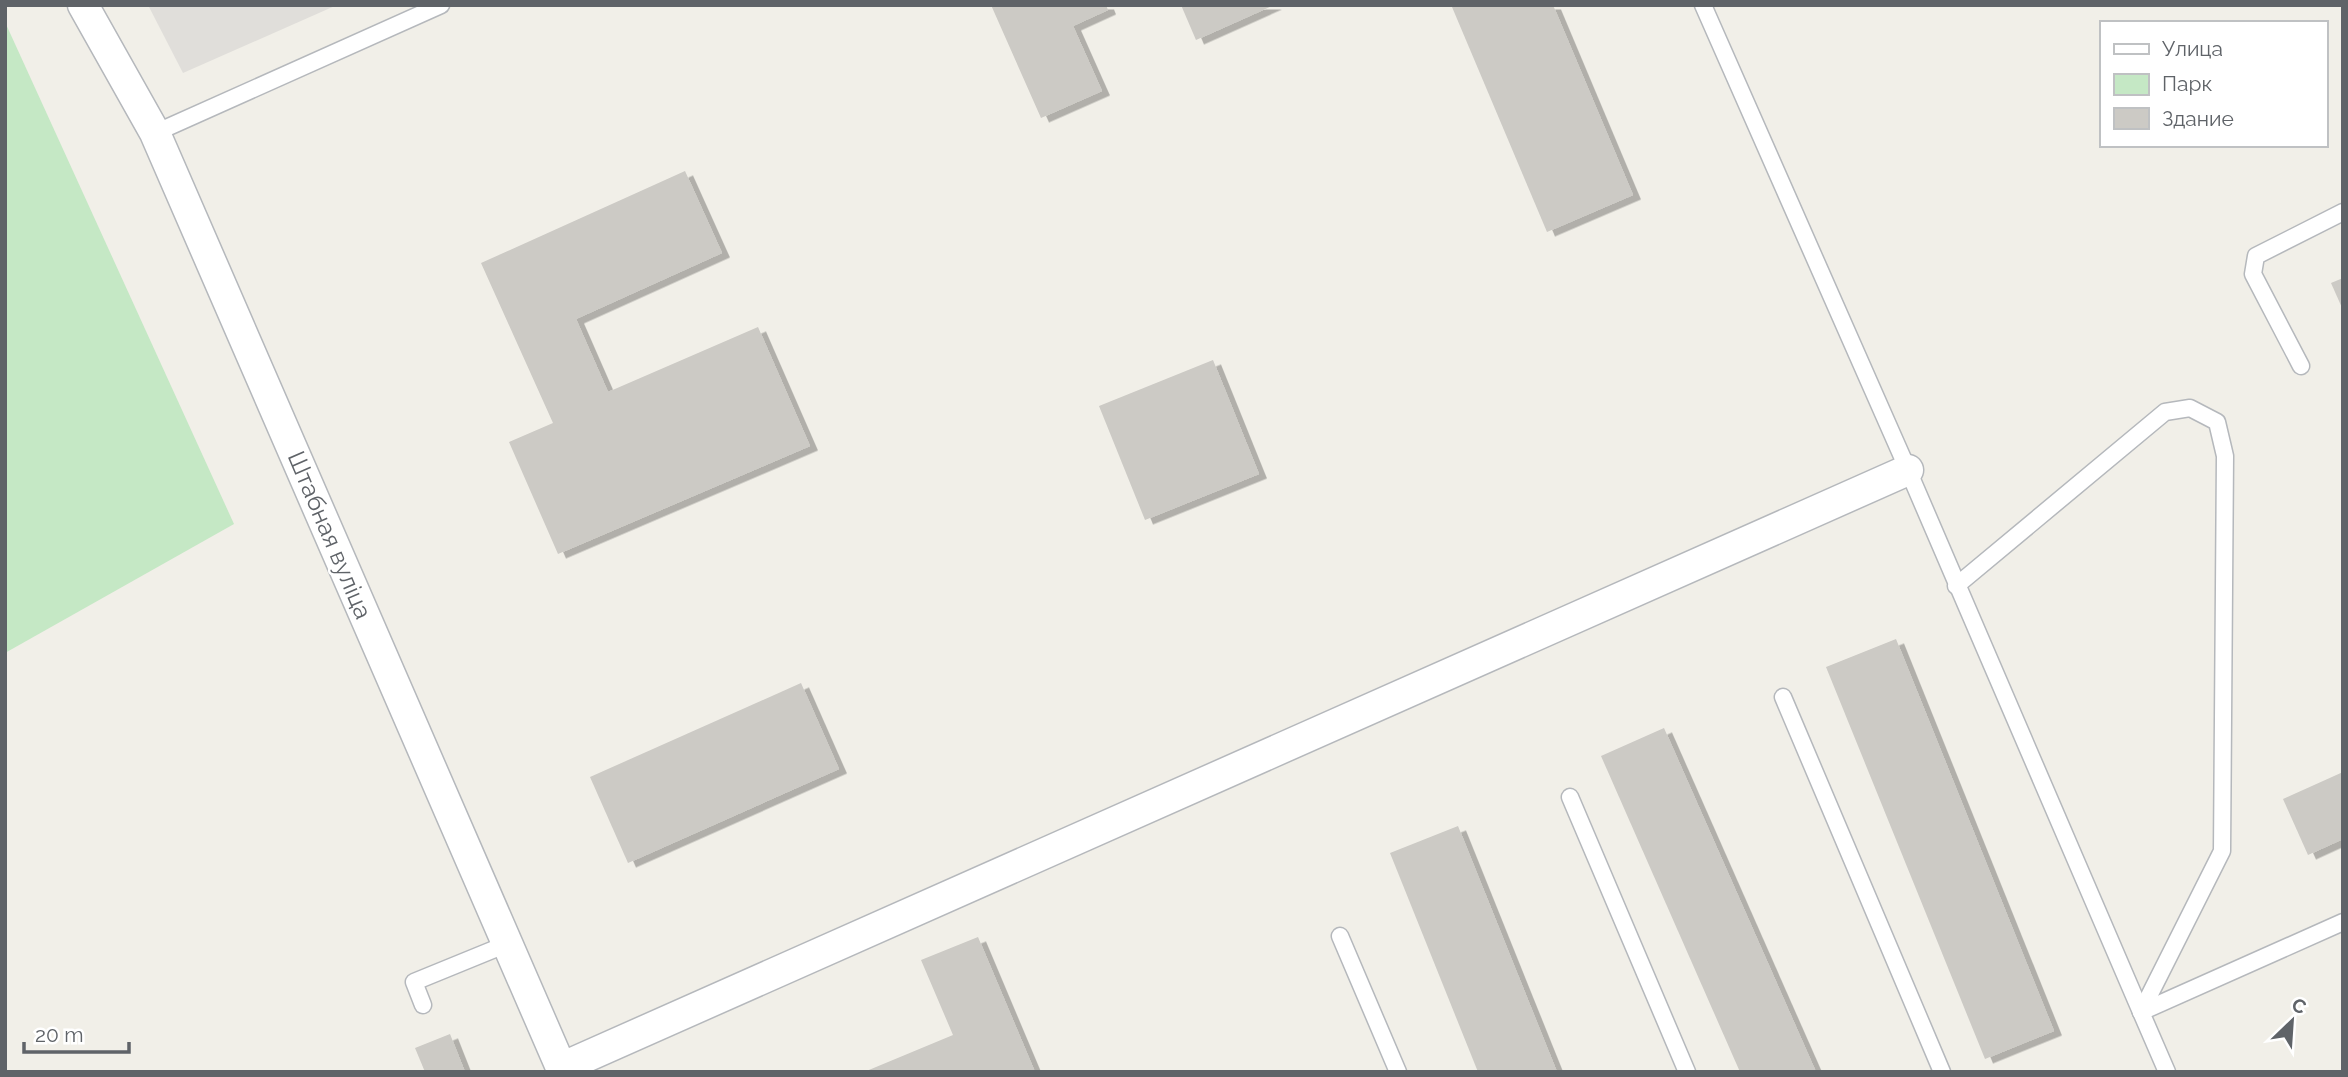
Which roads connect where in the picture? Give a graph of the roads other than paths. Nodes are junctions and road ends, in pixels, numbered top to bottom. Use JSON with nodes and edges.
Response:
{"nodes":[{"id":1,"x":83,"y":5,"type":"edge"},
{"id":2,"x":441,"y":5,"type":"edge"},
{"id":3,"x":1703,"y":5,"type":"edge"},
{"id":4,"x":155,"y":132,"type":"junction"},
{"id":5,"x":2343,"y":212,"type":"edge"},
{"id":6,"x":2301,"y":366,"type":"dead end"},
{"id":7,"x":1908,"y":470,"type":"junction"},
{"id":8,"x":1955,"y":586,"type":"junction"},
{"id":9,"x":1783,"y":697,"type":"dead end"},
{"id":10,"x":1570,"y":797,"type":"dead end"},
{"id":11,"x":2343,"y":922,"type":"edge"},
{"id":12,"x":1340,"y":936,"type":"dead end"},
{"id":13,"x":507,"y":944,"type":"junction"},
{"id":14,"x":424,"y":1005,"type":"dead end"},
{"id":15,"x":2141,"y":1012,"type":"junction"},
{"id":16,"x":562,"y":1070,"type":"edge"},
{"id":17,"x":1398,"y":1072,"type":"edge"},
{"id":18,"x":1687,"y":1072,"type":"edge"},
{"id":19,"x":1942,"y":1072,"type":"edge"},
{"id":20,"x":2167,"y":1072,"type":"edge"}],
"edges":[{"from":1,"to":4,"type":"street","name":"Штабная вуліца"},
{"from":2,"to":4,"type":"lane"},
{"from":3,"to":7,"type":"lane"},
{"from":4,"to":13,"type":"street","name":"Штабная вуліца"},
{"from":5,"to":6,"type":"lane"},
{"from":7,"to":8,"type":"lane"},
{"from":7,"to":16,"type":"street"},
{"from":8,"to":15,"type":"lane"},
{"from":8,"to":15,"type":"lane"},
{"from":9,"to":19,"type":"lane"},
{"from":10,"to":18,"type":"lane"},
{"from":11,"to":15,"type":"lane"},
{"from":12,"to":17,"type":"lane"},
{"from":13,"to":14,"type":"lane"},
{"from":13,"to":16,"type":"street","name":"Штабная вуліца"},
{"from":15,"to":20,"type":"lane"}]}
